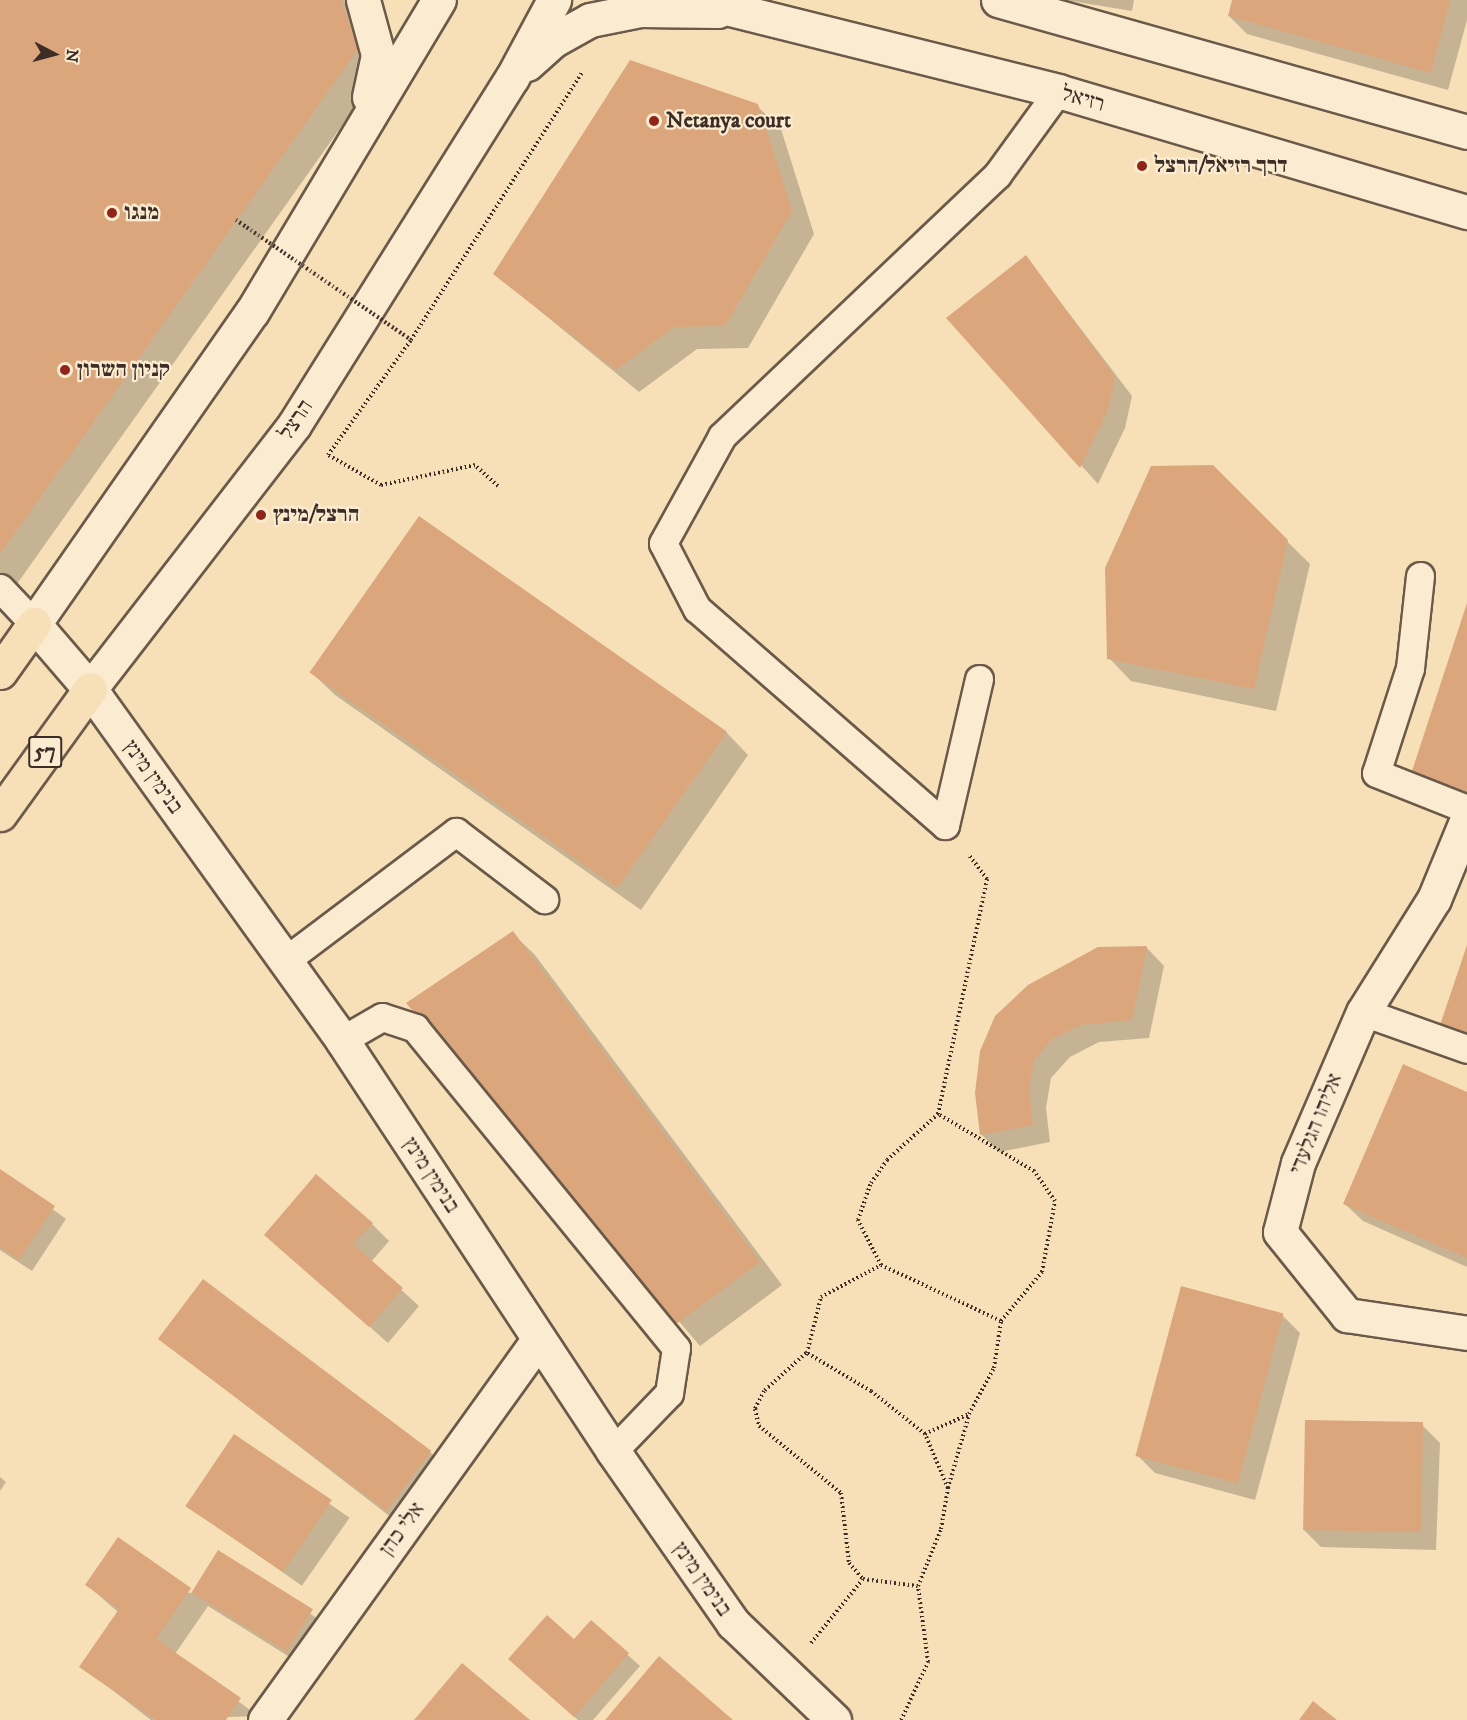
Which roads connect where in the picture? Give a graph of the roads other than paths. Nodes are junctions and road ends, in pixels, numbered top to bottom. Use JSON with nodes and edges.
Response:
{"nodes":[{"id":1,"x":363,"y":0,"type":"edge"},
{"id":2,"x":438,"y":0,"type":"edge"},
{"id":3,"x":554,"y":0,"type":"edge"},
{"id":4,"x":694,"y":0,"type":"edge"},
{"id":5,"x":998,"y":0,"type":"edge"},
{"id":6,"x":735,"y":12,"type":"junction"},
{"id":7,"x":512,"y":78,"type":"junction"},
{"id":8,"x":1058,"y":91,"type":"junction"},
{"id":9,"x":366,"y":115,"type":"junction"},
{"id":10,"x":1467,"y":132,"type":"edge"},
{"id":11,"x":1467,"y":212,"type":"edge"},
{"id":12,"x":1420,"y":576,"type":"dead end"},
{"id":13,"x":0,"y":588,"type":"edge"},
{"id":14,"x":34,"y":624,"type":"junction"},
{"id":15,"x":0,"y":672,"type":"edge"},
{"id":16,"x":979,"y":679,"type":"dead end"},
{"id":17,"x":90,"y":689,"type":"junction"},
{"id":18,"x":1467,"y":809,"type":"edge"},
{"id":19,"x":0,"y":814,"type":"edge"},
{"id":20,"x":1467,"y":819,"type":"edge"},
{"id":21,"x":544,"y":899,"type":"dead end"},
{"id":22,"x":286,"y":960,"type":"junction"},
{"id":23,"x":1363,"y":1012,"type":"junction"},
{"id":24,"x":342,"y":1040,"type":"junction"},
{"id":25,"x":1467,"y":1049,"type":"edge"},
{"id":26,"x":1467,"y":1333,"type":"edge"},
{"id":27,"x":539,"y":1339,"type":"junction"},
{"id":28,"x":613,"y":1451,"type":"junction"},
{"id":29,"x":266,"y":1720,"type":"edge"},
{"id":30,"x":834,"y":1720,"type":"edge"}],
"edges":[{"from":1,"to":9,"type":"main road"},
{"from":2,"to":9,"type":"main road"},
{"from":3,"to":7,"type":"main road","name":"הרצל"},
{"from":4,"to":6,"type":"main road","name":"רזיאל"},
{"from":5,"to":10,"type":"main road"},
{"from":6,"to":7,"type":"main road"},
{"from":6,"to":8,"type":"main road","name":"רזיאל"},
{"from":7,"to":17,"type":"main road","name":"הרצל"},
{"from":8,"to":11,"type":"main road","name":"רזיאל"},
{"from":8,"to":16,"type":"lane"},
{"from":9,"to":14,"type":"main road"},
{"from":12,"to":18,"type":"lane"},
{"from":13,"to":14,"type":"lane"},
{"from":14,"to":15,"type":"highway"},
{"from":14,"to":17,"type":"main road","name":"בנימין מינץ"},
{"from":17,"to":19,"type":"highway","name":"הרצל","number":"57"},
{"from":17,"to":22,"type":"main road","name":"בנימין מינץ"},
{"from":20,"to":23,"type":"main road","name":"אליהו הגלעדי"},
{"from":21,"to":22,"type":"lane"},
{"from":22,"to":24,"type":"main road","name":"בנימין מינץ"},
{"from":23,"to":25,"type":"lane"},
{"from":23,"to":26,"type":"main road","name":"אליהו הגלעדי"},
{"from":24,"to":27,"type":"main road","name":"בנימין מינץ"},
{"from":24,"to":28,"type":"lane"},
{"from":27,"to":28,"type":"main road","name":"בנימין מינץ"},
{"from":27,"to":29,"type":"main road","name":"אלי כהן"},
{"from":28,"to":30,"type":"main road","name":"בנימין מינץ"}]}
